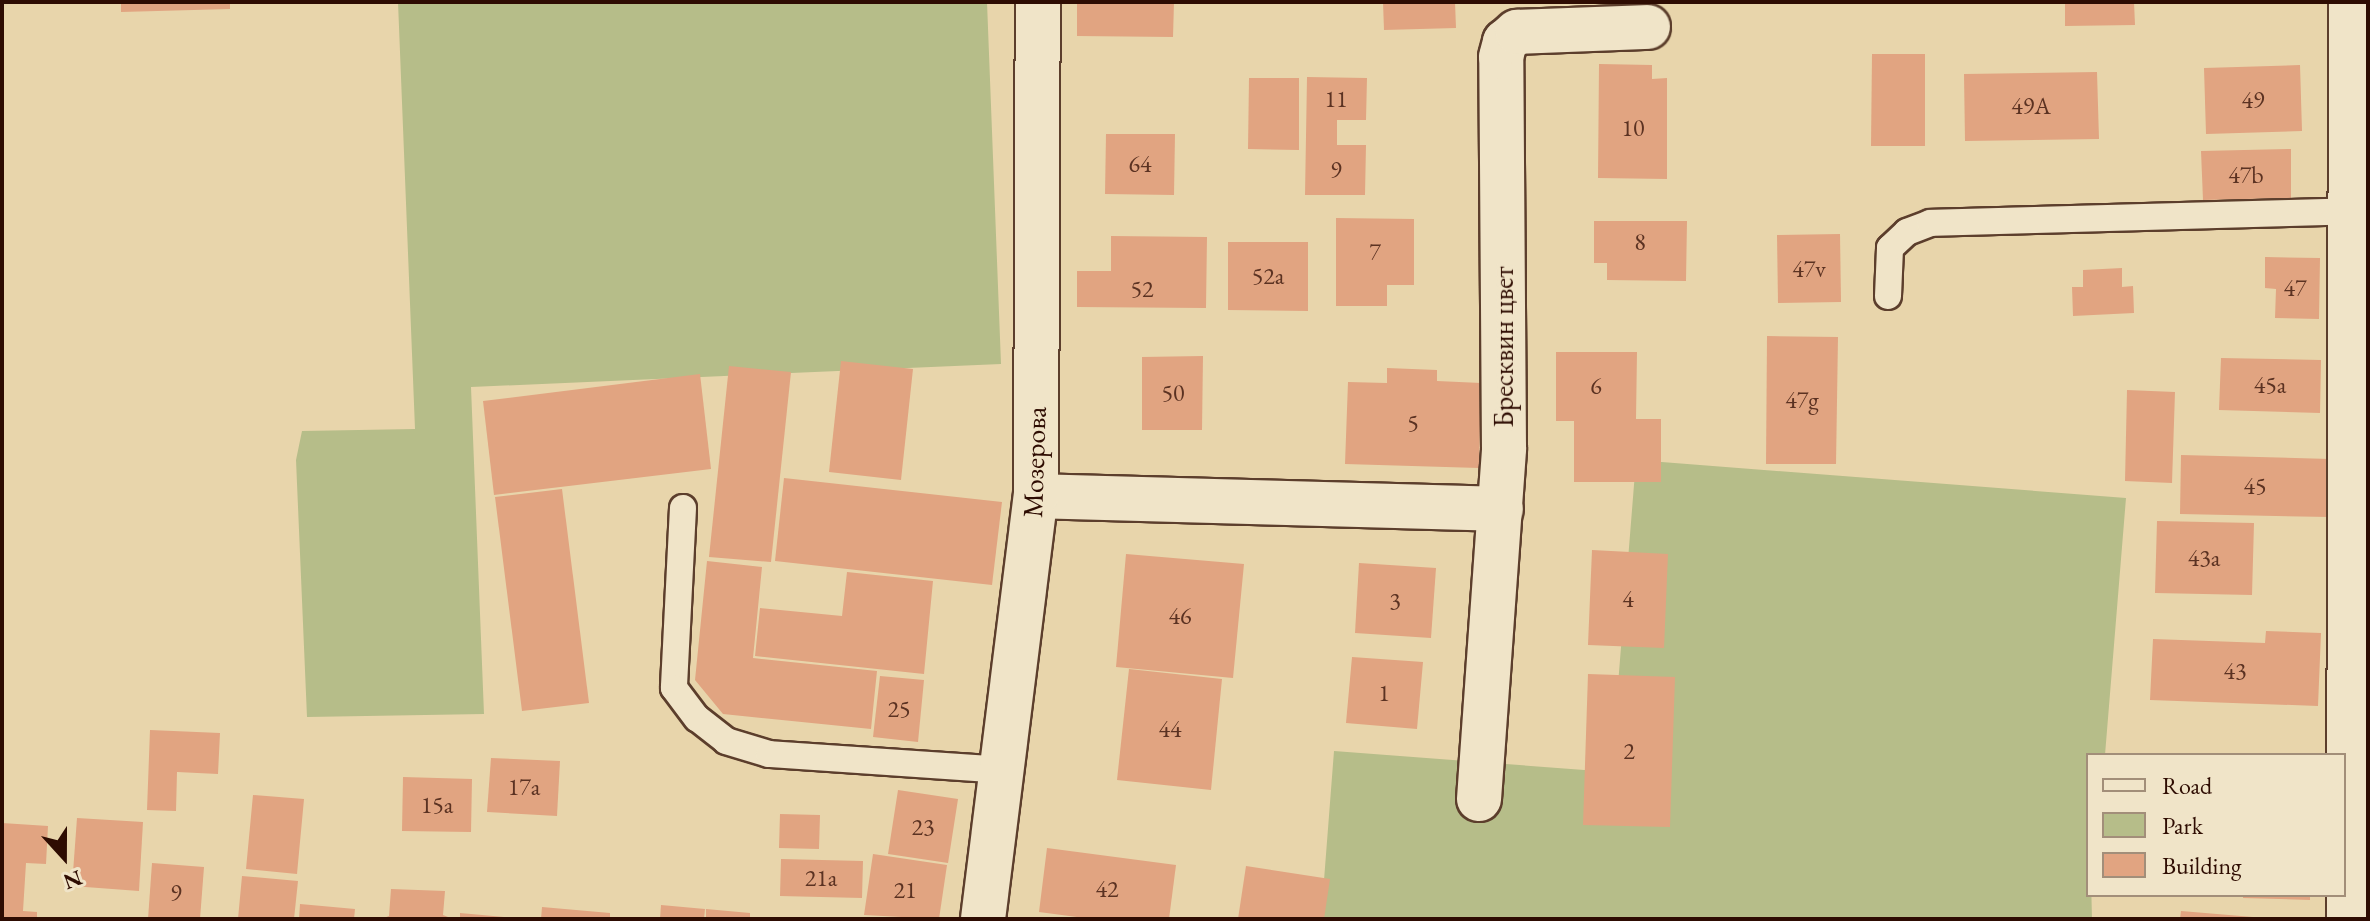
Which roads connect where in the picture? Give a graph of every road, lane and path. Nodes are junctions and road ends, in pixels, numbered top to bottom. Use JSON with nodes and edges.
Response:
{"nodes":[{"id":1,"x":1038,"y":2,"type":"edge"},
{"id":2,"x":2351,"y":2,"type":"edge"},
{"id":3,"x":1648,"y":27,"type":"dead end"},
{"id":4,"x":2349,"y":211,"type":"junction"},
{"id":5,"x":1888,"y":296,"type":"dead end"},
{"id":6,"x":1036,"y":496,"type":"junction"},
{"id":7,"x":683,"y":508,"type":"dead end"},
{"id":8,"x":1501,"y":509,"type":"junction"},
{"id":9,"x":1002,"y":770,"type":"junction"},
{"id":10,"x":1479,"y":799,"type":"dead end"},
{"id":11,"x":983,"y":919,"type":"edge"},
{"id":12,"x":2349,"y":919,"type":"edge"}],
"edges":[{"from":1,"to":6,"type":"street","name":"Мозерова"},
{"from":2,"to":4,"type":"street"},
{"from":3,"to":8,"type":"street","name":"Бресквин цвет"},
{"from":4,"to":5,"type":"lane"},
{"from":4,"to":12,"type":"street"},
{"from":6,"to":8,"type":"street"},
{"from":6,"to":9,"type":"street","name":"Мозерова"},
{"from":7,"to":9,"type":"lane"},
{"from":8,"to":10,"type":"street","name":"Бресквин цвет"},
{"from":9,"to":11,"type":"street","name":"Мозерова"}]}
